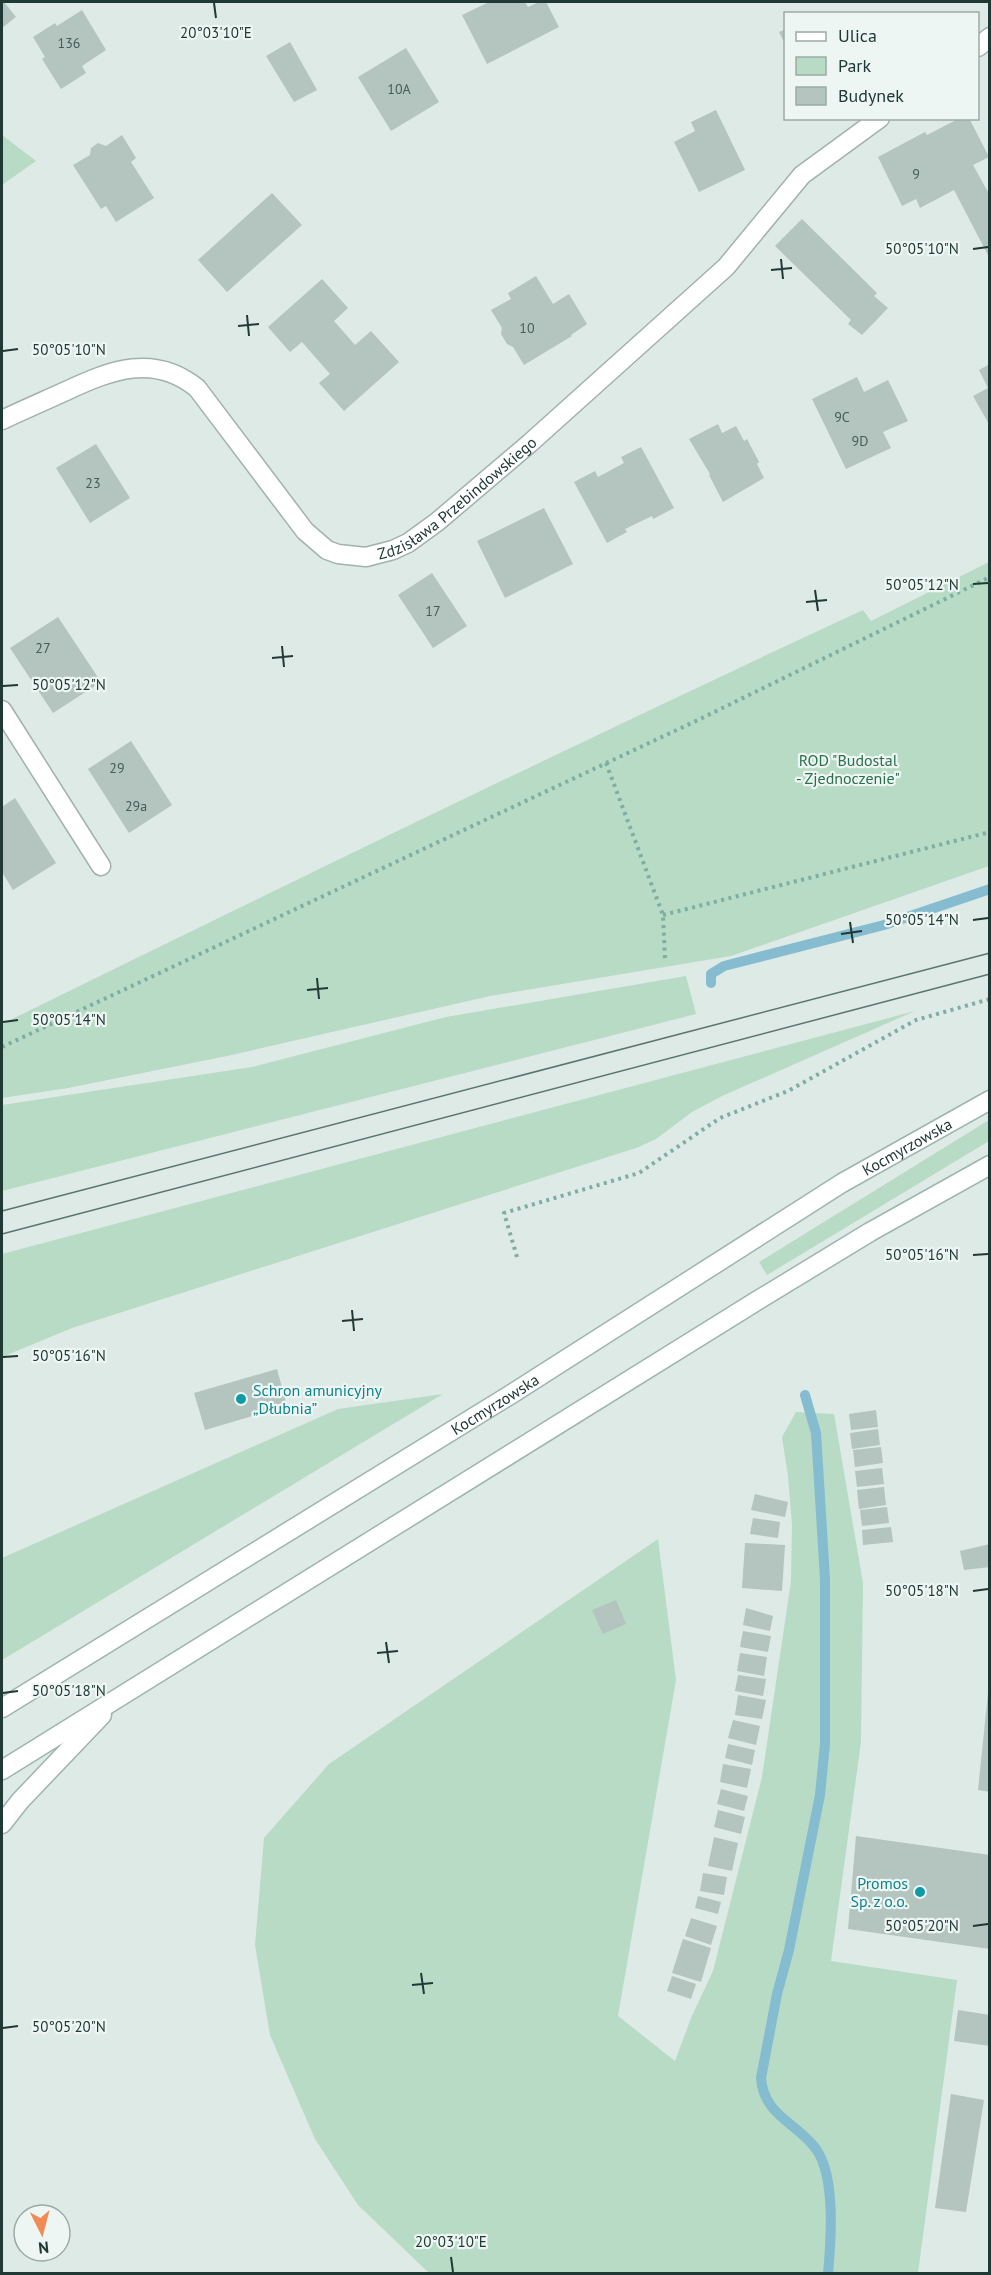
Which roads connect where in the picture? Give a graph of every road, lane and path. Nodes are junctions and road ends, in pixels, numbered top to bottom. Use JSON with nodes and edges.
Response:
{"nodes":[{"id":1,"x":877,"y":120,"type":"edge"},
{"id":2,"x":2,"y":420,"type":"edge"},
{"id":3,"x":990,"y":577,"type":"edge"},
{"id":4,"x":2,"y":710,"type":"edge"},
{"id":5,"x":606,"y":763,"type":"junction"},
{"id":6,"x":990,"y":832,"type":"edge"},
{"id":7,"x":101,"y":866,"type":"dead end"},
{"id":8,"x":663,"y":915,"type":"junction"},
{"id":9,"x":664,"y":959,"type":"dead end"},
{"id":10,"x":990,"y":999,"type":"edge"},
{"id":11,"x":2,"y":1047,"type":"edge"},
{"id":12,"x":990,"y":1100,"type":"edge"},
{"id":13,"x":990,"y":1165,"type":"edge"},
{"id":14,"x":517,"y":1257,"type":"dead end"},
{"id":15,"x":122,"y":1694,"type":"junction"},
{"id":16,"x":2,"y":1708,"type":"edge"},
{"id":17,"x":2,"y":1770,"type":"edge"},
{"id":18,"x":2,"y":1824,"type":"edge"}],
"edges":[{"from":1,"to":2,"type":"main road","name":"Zdzisława Przebindowskiego"},
{"from":3,"to":5,"type":"path"},
{"from":4,"to":7,"type":"main road"},
{"from":5,"to":8,"type":"path"},
{"from":5,"to":11,"type":"path"},
{"from":6,"to":8,"type":"path"},
{"from":8,"to":9,"type":"path"},
{"from":10,"to":14,"type":"path"},
{"from":12,"to":16,"type":"main road","name":"Kocmyrzowska"},
{"from":13,"to":15,"type":"main road"},
{"from":15,"to":17,"type":"main road"},
{"from":15,"to":18,"type":"main road"}]}
